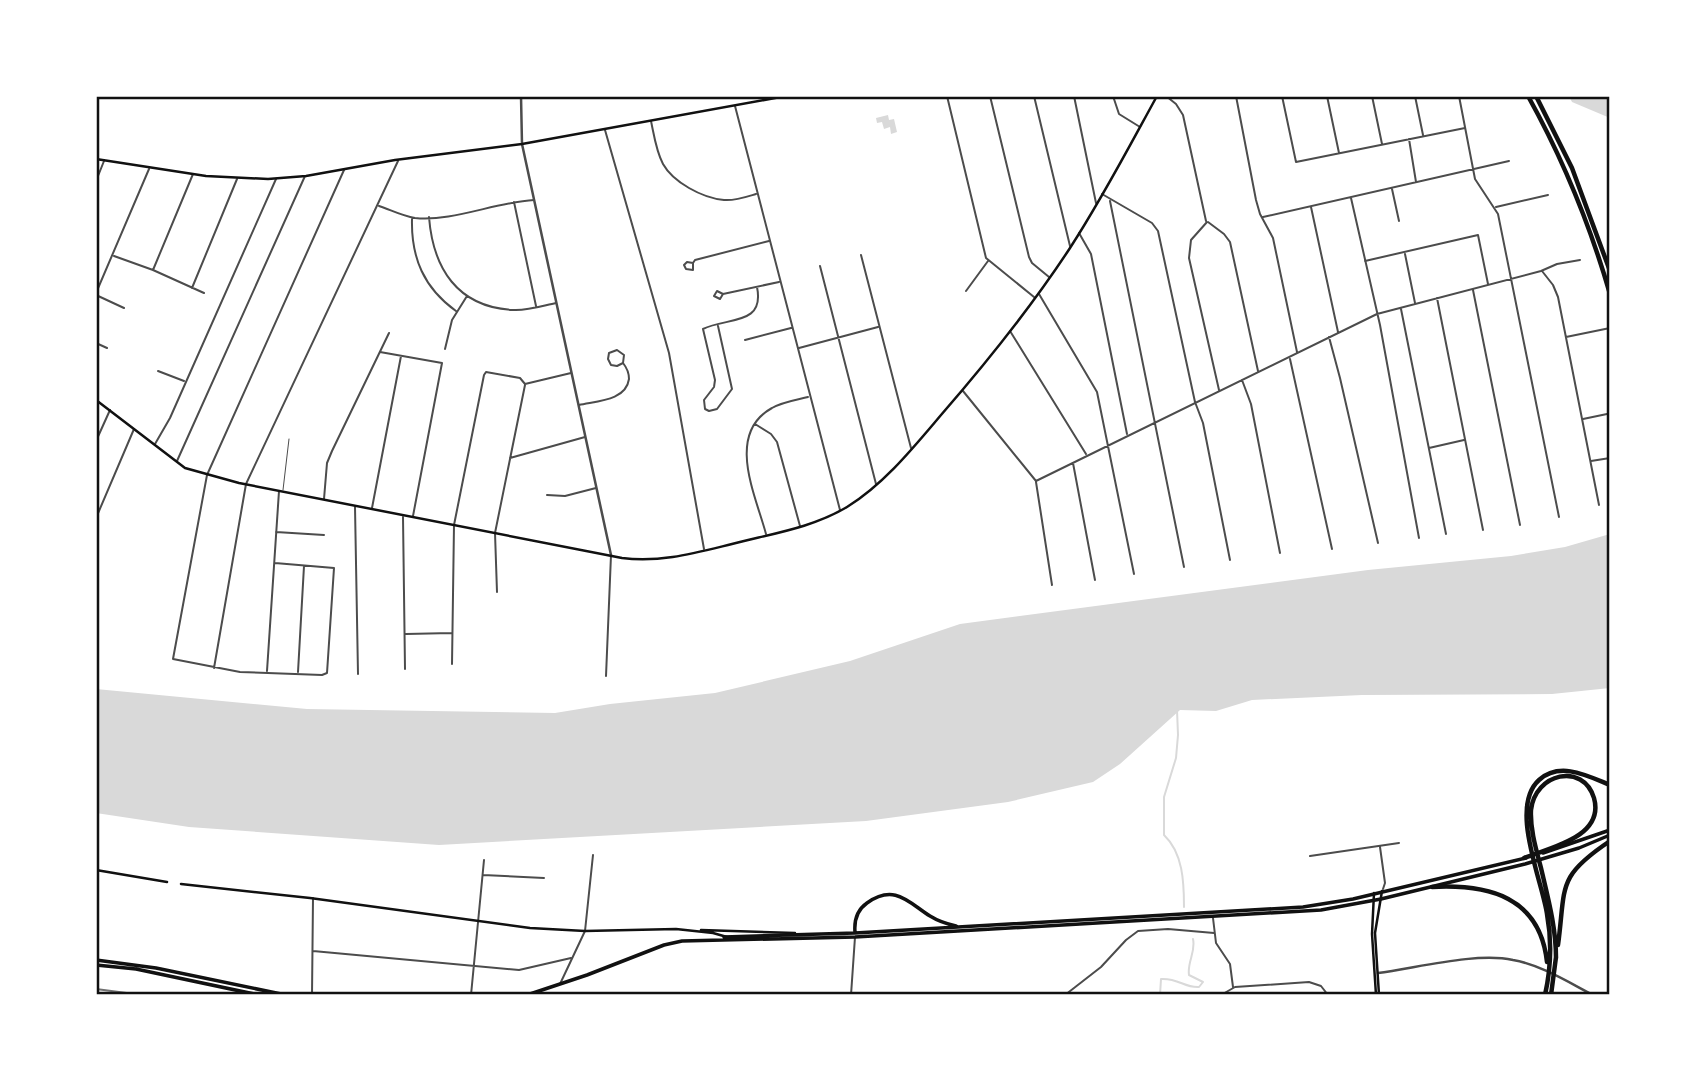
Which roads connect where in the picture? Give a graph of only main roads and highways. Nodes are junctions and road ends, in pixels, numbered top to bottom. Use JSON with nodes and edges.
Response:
{"nodes":[{"id":1,"x":786,"y":96,"type":"edge"},
{"id":2,"x":1157,"y":96,"type":"edge"},
{"id":3,"x":1528,"y":96,"type":"edge"},
{"id":4,"x":1536,"y":96,"type":"edge"},
{"id":5,"x":96,"y":159,"type":"edge"},
{"id":6,"x":1610,"y":271,"type":"edge"},
{"id":7,"x":1610,"y":294,"type":"edge"},
{"id":8,"x":96,"y":400,"type":"edge"},
{"id":9,"x":1610,"y":785,"type":"edge"},
{"id":10,"x":1610,"y":830,"type":"edge"},
{"id":11,"x":1610,"y":838,"type":"edge"},
{"id":12,"x":1533,"y":843,"type":"junction"},
{"id":13,"x":1524,"y":858,"type":"junction"},
{"id":14,"x":96,"y":870,"type":"edge"},
{"id":15,"x":1539,"y":870,"type":"junction"},
{"id":16,"x":167,"y":883,"type":"dead end"},
{"id":17,"x":181,"y":884,"type":"dead end"},
{"id":18,"x":1432,"y":887,"type":"junction"},
{"id":19,"x":1382,"y":891,"type":"junction"},
{"id":20,"x":1374,"y":893,"type":"junction"},
{"id":21,"x":1381,"y":899,"type":"junction"},
{"id":22,"x":1374,"y":900,"type":"junction"},
{"id":23,"x":1200,"y":916,"type":"junction"},
{"id":24,"x":962,"y":927,"type":"junction"},
{"id":25,"x":690,"y":930,"type":"junction"},
{"id":26,"x":808,"y":934,"type":"junction"},
{"id":27,"x":855,"y":935,"type":"junction"},
{"id":28,"x":728,"y":937,"type":"junction"},
{"id":29,"x":744,"y":938,"type":"junction"},
{"id":30,"x":715,"y":939,"type":"junction"},
{"id":31,"x":733,"y":940,"type":"junction"},
{"id":32,"x":1556,"y":958,"type":"junction"},
{"id":33,"x":96,"y":960,"type":"edge"},
{"id":34,"x":96,"y":965,"type":"edge"},
{"id":35,"x":1550,"y":967,"type":"junction"},
{"id":36,"x":1376,"y":973,"type":"junction"},
{"id":37,"x":1549,"y":980,"type":"junction"},
{"id":38,"x":259,"y":995,"type":"edge"},
{"id":39,"x":286,"y":995,"type":"edge"},
{"id":40,"x":527,"y":995,"type":"edge"},
{"id":41,"x":1377,"y":995,"type":"edge"},
{"id":42,"x":1545,"y":995,"type":"edge"},
{"id":43,"x":1551,"y":995,"type":"edge"}],
"edges":[{"from":1,"to":5,"type":"main road"},
{"from":2,"to":8,"type":"main road"},
{"from":3,"to":7,"type":"highway"},
{"from":4,"to":6,"type":"highway"},
{"from":9,"to":12,"type":"highway"},
{"from":10,"to":13,"type":"main road"},
{"from":11,"to":18,"type":"main road"},
{"from":11,"to":32,"type":"highway"},
{"from":12,"to":13,"type":"highway"},
{"from":12,"to":15,"type":"highway"},
{"from":13,"to":19,"type":"main road"},
{"from":14,"to":16,"type":"main road"},
{"from":15,"to":32,"type":"highway"},
{"from":15,"to":35,"type":"highway"},
{"from":17,"to":25,"type":"main road"},
{"from":18,"to":21,"type":"main road"},
{"from":18,"to":35,"type":"highway"},
{"from":19,"to":20,"type":"main road"},
{"from":19,"to":21,"type":"main road"},
{"from":20,"to":22,"type":"main road"},
{"from":20,"to":23,"type":"main road"},
{"from":21,"to":22,"type":"main road"},
{"from":21,"to":36,"type":"main road"},
{"from":22,"to":23,"type":"main road"},
{"from":22,"to":36,"type":"main road"},
{"from":23,"to":24,"type":"main road"},
{"from":23,"to":27,"type":"main road"},
{"from":24,"to":27,"type":"main road"},
{"from":24,"to":27,"type":"main road"},
{"from":25,"to":26,"type":"main road"},
{"from":25,"to":28,"type":"main road"},
{"from":26,"to":27,"type":"main road"},
{"from":26,"to":29,"type":"main road"},
{"from":27,"to":29,"type":"main road"},
{"from":28,"to":29,"type":"main road"},
{"from":28,"to":30,"type":"main road"},
{"from":28,"to":31,"type":"main road"},
{"from":29,"to":31,"type":"main road"},
{"from":30,"to":31,"type":"main road"},
{"from":30,"to":40,"type":"main road"},
{"from":32,"to":35,"type":"highway"},
{"from":33,"to":39,"type":"main road"},
{"from":34,"to":38,"type":"main road"},
{"from":35,"to":37,"type":"highway"},
{"from":35,"to":37,"type":"highway"},
{"from":36,"to":41,"type":"main road"},
{"from":37,"to":42,"type":"highway"},
{"from":37,"to":43,"type":"highway"}]}
